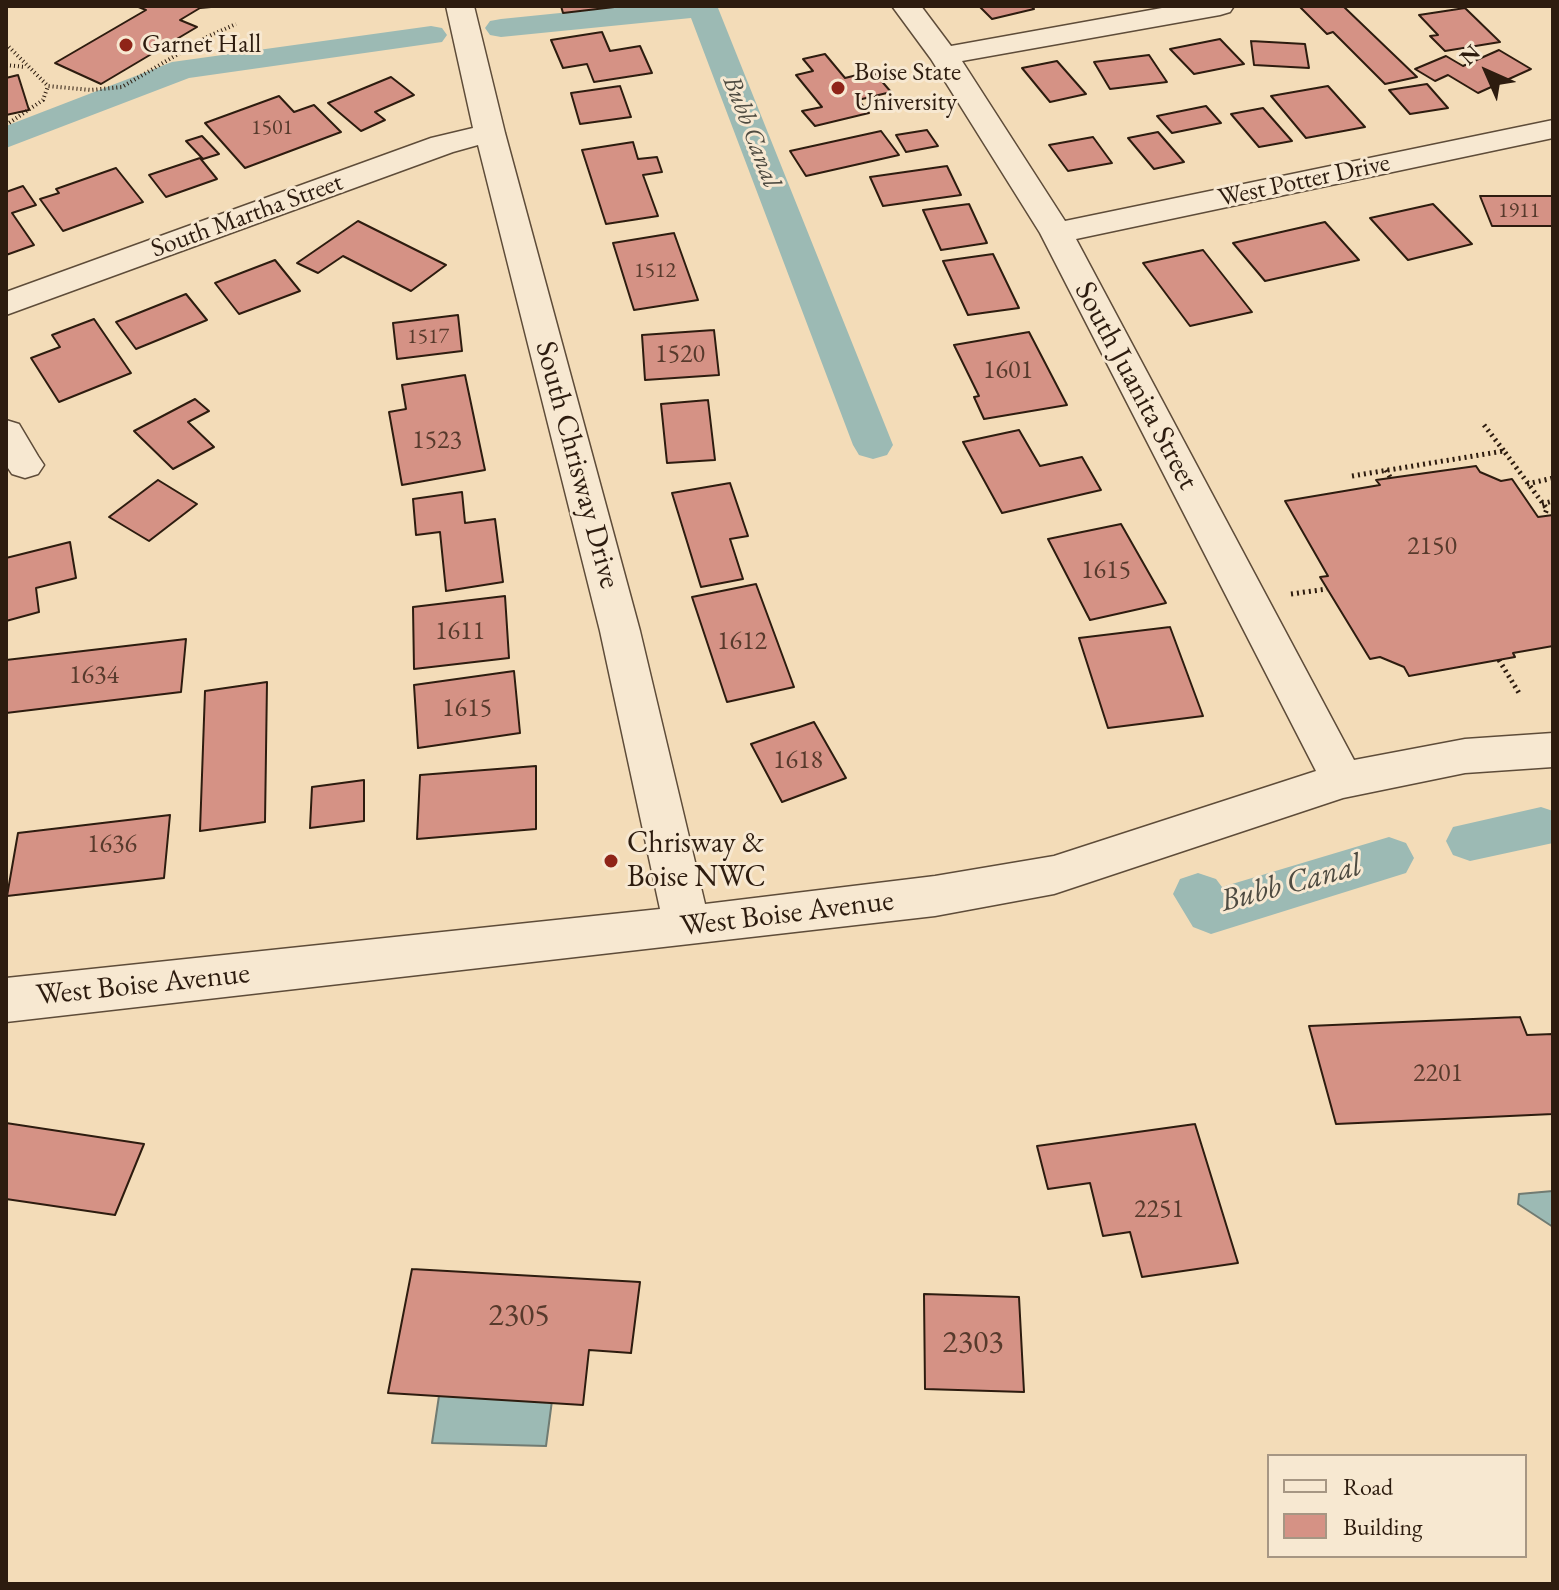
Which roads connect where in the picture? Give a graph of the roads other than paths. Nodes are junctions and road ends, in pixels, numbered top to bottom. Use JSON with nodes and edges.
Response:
{"nodes":[{"id":1,"x":460,"y":6,"type":"edge"},
{"id":2,"x":906,"y":6,"type":"edge"},
{"id":3,"x":1220,"y":6,"type":"edge"},
{"id":4,"x":944,"y":56,"type":"junction"},
{"id":5,"x":1553,"y":129,"type":"edge"},
{"id":6,"x":490,"y":133,"type":"junction"},
{"id":7,"x":1056,"y":233,"type":"junction"},
{"id":8,"x":6,"y":304,"type":"edge"},
{"id":9,"x":6,"y":433,"type":"edge"},
{"id":10,"x":25,"y":465,"type":"dead end"},
{"id":11,"x":1553,"y":750,"type":"edge"},
{"id":12,"x":1343,"y":780,"type":"junction"},
{"id":13,"x":687,"y":926,"type":"junction"},
{"id":14,"x":6,"y":1000,"type":"edge"}],
"edges":[{"from":1,"to":6,"type":"street","name":"South Chrisway Drive"},
{"from":2,"to":4,"type":"street","name":"South Juanita Street"},
{"from":3,"to":4,"type":"street"},
{"from":4,"to":7,"type":"street","name":"South Juanita Street"},
{"from":5,"to":7,"type":"street","name":"West Potter Drive"},
{"from":6,"to":8,"type":"street","name":"South Martha Street"},
{"from":6,"to":13,"type":"street","name":"South Chrisway Drive"},
{"from":7,"to":12,"type":"street","name":"South Juanita Street"},
{"from":9,"to":10,"type":"street"},
{"from":11,"to":12,"type":"street","name":"West Boise Avenue"},
{"from":12,"to":13,"type":"street","name":"West Boise Avenue"},
{"from":13,"to":14,"type":"street","name":"West Boise Avenue"}]}
